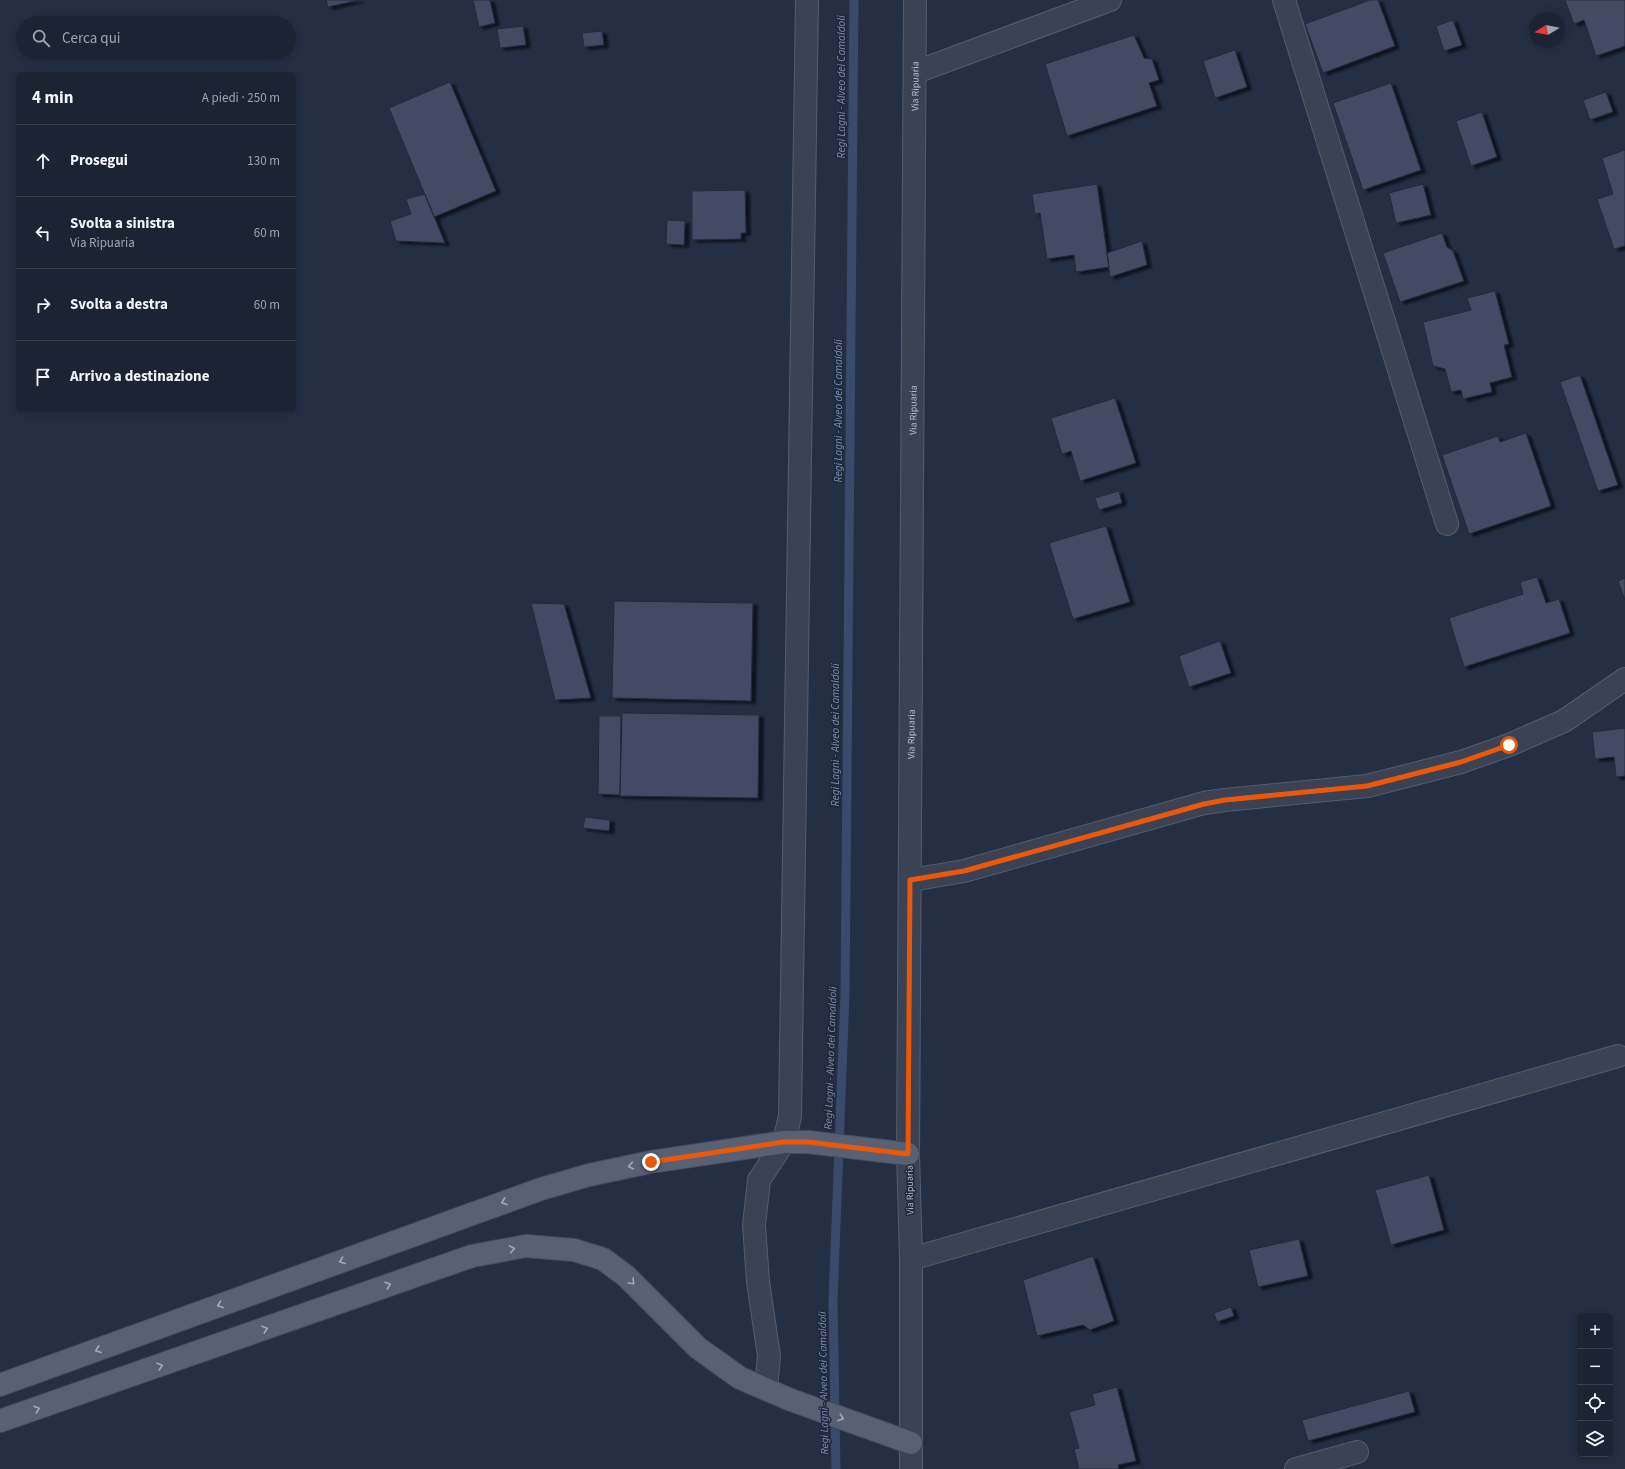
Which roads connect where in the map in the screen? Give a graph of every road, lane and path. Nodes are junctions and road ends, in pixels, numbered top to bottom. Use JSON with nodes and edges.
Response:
{"nodes":[{"id":1,"x":808,"y":0,"type":"edge"},
{"id":2,"x":915,"y":0,"type":"edge"},
{"id":3,"x":1110,"y":0,"type":"edge"},
{"id":4,"x":1284,"y":0,"type":"edge"},
{"id":5,"x":916,"y":72,"type":"junction"},
{"id":6,"x":1447,"y":524,"type":"dead end"},
{"id":7,"x":1625,"y":679,"type":"edge"},
{"id":8,"x":910,"y":880,"type":"junction"},
{"id":9,"x":1618,"y":1056,"type":"dead end"},
{"id":10,"x":784,"y":1142,"type":"junction"},
{"id":11,"x":908,"y":1154,"type":"junction"},
{"id":12,"x":911,"y":1259,"type":"junction"},
{"id":13,"x":0,"y":1385,"type":"edge"},
{"id":14,"x":766,"y":1389,"type":"junction"},
{"id":15,"x":0,"y":1422,"type":"edge"},
{"id":16,"x":911,"y":1443,"type":"junction"},
{"id":17,"x":1357,"y":1452,"type":"dead end"},
{"id":18,"x":911,"y":1469,"type":"edge"},
{"id":19,"x":1296,"y":1469,"type":"edge"}],
"edges":[{"from":1,"to":10,"type":"street"},
{"from":2,"to":5,"type":"street","name":"Via Ripuaria"},
{"from":3,"to":5,"type":"street"},
{"from":4,"to":6,"type":"street"},
{"from":5,"to":8,"type":"street","name":"Via Ripuaria"},
{"from":7,"to":8,"type":"street"},
{"from":8,"to":11,"type":"street","name":"Via Ripuaria"},
{"from":9,"to":12,"type":"street"},
{"from":10,"to":11,"type":"main road"},
{"from":10,"to":13,"type":"main road","one_way":true},
{"from":10,"to":14,"type":"street"},
{"from":11,"to":12,"type":"street","name":"Via Ripuaria"},
{"from":12,"to":16,"type":"street","name":"Via Ripuaria"},
{"from":15,"to":14,"type":"main road","one_way":true},
{"from":14,"to":16,"type":"main road","one_way":true},
{"from":16,"to":18,"type":"street","name":"Via Ripuaria"},
{"from":17,"to":19,"type":"street"}]}
